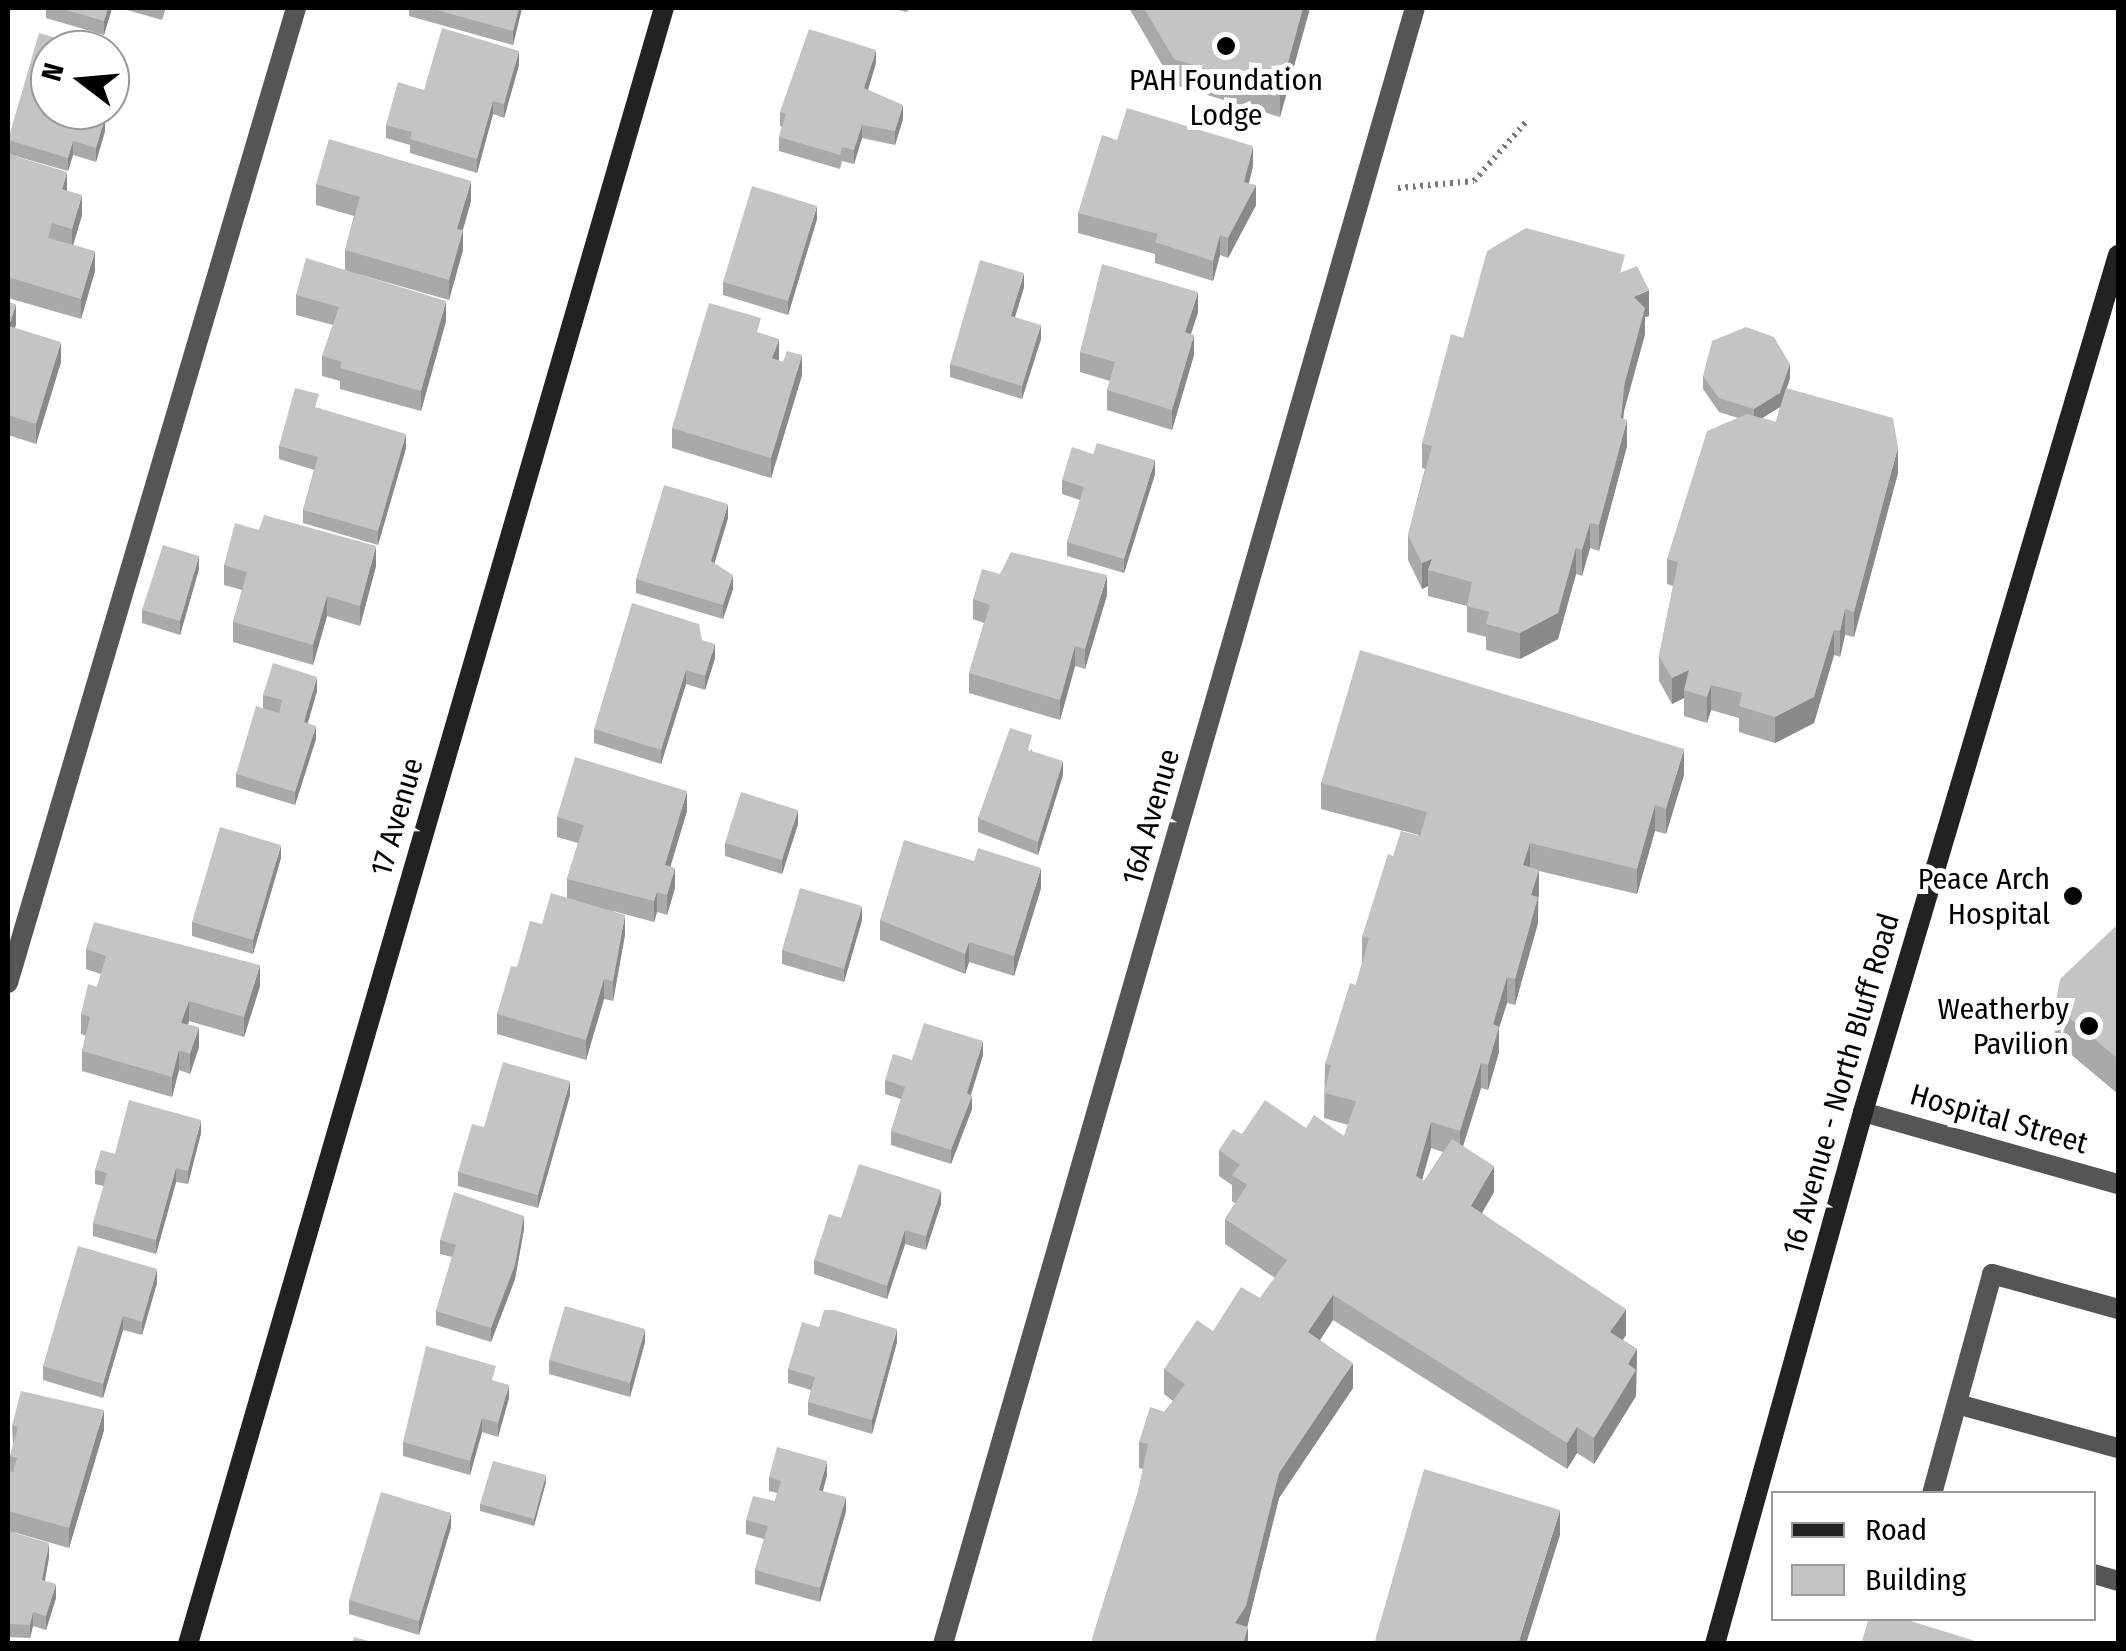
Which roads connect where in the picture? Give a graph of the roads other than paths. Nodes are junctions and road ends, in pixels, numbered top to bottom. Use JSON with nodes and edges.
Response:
{"nodes":[{"id":1,"x":296,"y":8,"type":"edge"},
{"id":2,"x":664,"y":8,"type":"edge"},
{"id":3,"x":1415,"y":8,"type":"edge"},
{"id":4,"x":2118,"y":255,"type":"edge"},
{"id":5,"x":8,"y":983,"type":"edge"},
{"id":6,"x":1863,"y":1112,"type":"junction"},
{"id":7,"x":2118,"y":1184,"type":"edge"},
{"id":8,"x":2118,"y":1309,"type":"edge"},
{"id":9,"x":1957,"y":1404,"type":"junction"},
{"id":10,"x":2118,"y":1448,"type":"edge"},
{"id":11,"x":1933,"y":1491,"type":"edge"},
{"id":12,"x":188,"y":1644,"type":"edge"},
{"id":13,"x":943,"y":1644,"type":"edge"},
{"id":14,"x":1716,"y":1644,"type":"edge"}],
"edges":[{"from":1,"to":5,"type":"street"},
{"from":2,"to":12,"type":"street","name":"17 Avenue"},
{"from":3,"to":13,"type":"street","name":"16A Avenue"},
{"from":4,"to":6,"type":"street","name":"16 Avenue - North Bluff Road"},
{"from":6,"to":7,"type":"street","name":"Hospital Street"},
{"from":6,"to":14,"type":"street","name":"16 Avenue - North Bluff Road"},
{"from":8,"to":9,"type":"street"},
{"from":9,"to":10,"type":"street"},
{"from":9,"to":11,"type":"street"}]}
